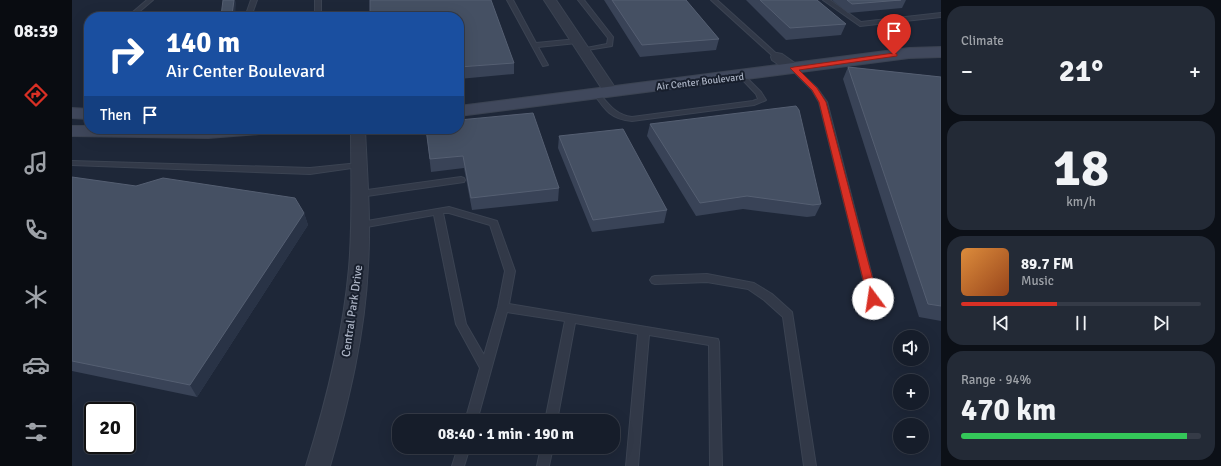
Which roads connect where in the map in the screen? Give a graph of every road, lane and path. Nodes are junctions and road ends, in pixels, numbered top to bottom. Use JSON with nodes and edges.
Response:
{"nodes":[{"id":1,"x":150,"y":0,"type":"edge"},
{"id":2,"x":254,"y":0,"type":"edge"},
{"id":3,"x":318,"y":0,"type":"edge"},
{"id":4,"x":510,"y":0,"type":"edge"},
{"id":5,"x":550,"y":0,"type":"edge"},
{"id":6,"x":581,"y":0,"type":"edge"},
{"id":7,"x":714,"y":0,"type":"edge"},
{"id":8,"x":826,"y":0,"type":"edge"},
{"id":9,"x":136,"y":12,"type":"edge"},
{"id":10,"x":250,"y":12,"type":"edge"},
{"id":11,"x":318,"y":12,"type":"edge"},
{"id":12,"x":941,"y":15,"type":"edge"},
{"id":13,"x":941,"y":40,"type":"edge"},
{"id":14,"x":535,"y":45,"type":"junction"},
{"id":15,"x":580,"y":46,"type":"junction"},
{"id":16,"x":941,"y":52,"type":"edge"},
{"id":17,"x":777,"y":57,"type":"junction"},
{"id":18,"x":545,"y":65,"type":"dead end"},
{"id":19,"x":794,"y":68,"type":"junction"},
{"id":20,"x":741,"y":75,"type":"junction"},
{"id":21,"x":603,"y":88,"type":"junction"},
{"id":22,"x":464,"y":96,"type":"edge"},
{"id":23,"x":464,"y":109,"type":"edge"},
{"id":24,"x":84,"y":113,"type":"edge"},
{"id":25,"x":72,"y":126,"type":"edge"},
{"id":26,"x":72,"y":131,"type":"edge"},
{"id":27,"x":84,"y":131,"type":"edge"},
{"id":28,"x":358,"y":134,"type":"edge"},
{"id":29,"x":72,"y":163,"type":"edge"},
{"id":30,"x":359,"y":165,"type":"junction"},
{"id":31,"x":461,"y":180,"type":"dead end"},
{"id":32,"x":360,"y":194,"type":"junction"},
{"id":33,"x":438,"y":211,"type":"junction"},
{"id":34,"x":361,"y":225,"type":"junction"},
{"id":35,"x":655,"y":280,"type":"dead end"},
{"id":36,"x":503,"y":307,"type":"junction"},
{"id":37,"x":877,"y":315,"type":"dead end"},
{"id":38,"x":571,"y":318,"type":"junction"},
{"id":39,"x":644,"y":330,"type":"junction"},
{"id":40,"x":486,"y":368,"type":"junction"},
{"id":41,"x":473,"y":414,"type":"edge"},
{"id":42,"x":553,"y":414,"type":"edge"},
{"id":43,"x":462,"y":454,"type":"edge"},
{"id":44,"x":546,"y":454,"type":"edge"},
{"id":45,"x":318,"y":466,"type":"edge"},
{"id":46,"x":458,"y":466,"type":"edge"},
{"id":47,"x":543,"y":466,"type":"edge"},
{"id":48,"x":632,"y":466,"type":"edge"},
{"id":49,"x":716,"y":466,"type":"edge"},
{"id":50,"x":810,"y":466,"type":"edge"}],
"edges":[{"from":1,"to":9,"type":"lane"},
{"from":2,"to":10,"type":"lane"},
{"from":3,"to":11,"type":"lane"},
{"from":4,"to":14,"type":"lane"},
{"from":5,"to":15,"type":"street"},
{"from":6,"to":15,"type":"lane"},
{"from":7,"to":17,"type":"lane"},
{"from":8,"to":12,"type":"lane"},
{"from":13,"to":17,"type":"street","name":"Air Center Boulevard"},
{"from":14,"to":15,"type":"lane"},
{"from":14,"to":18,"type":"lane"},
{"from":15,"to":21,"type":"street"},
{"from":16,"to":19,"type":"street","name":"Air Center Boulevard"},
{"from":17,"to":19,"type":"street"},
{"from":17,"to":21,"type":"street","name":"Air Center Boulevard"},
{"from":19,"to":20,"type":"street","name":"Air Center Boulevard"},
{"from":19,"to":37,"type":"lane"},
{"from":20,"to":21,"type":"street","name":"Air Center Boulevard"},
{"from":20,"to":21,"type":"lane"},
{"from":21,"to":22,"type":"street","name":"Air Center Boulevard"},
{"from":21,"to":23,"type":"street","name":"Air Center Boulevard"},
{"from":24,"to":25,"type":"street"},
{"from":26,"to":27,"type":"street"},
{"from":28,"to":30,"type":"street","name":"Central Park Drive"},
{"from":29,"to":30,"type":"lane"},
{"from":30,"to":32,"type":"street","name":"Central Park Drive"},
{"from":31,"to":32,"type":"lane"},
{"from":32,"to":34,"type":"street","name":"Central Park Drive"},
{"from":33,"to":34,"type":"lane"},
{"from":33,"to":36,"type":"lane"},
{"from":33,"to":40,"type":"lane"},
{"from":34,"to":45,"type":"street","name":"Central Park Drive"},
{"from":35,"to":50,"type":"lane"},
{"from":36,"to":38,"type":"lane"},
{"from":36,"to":40,"type":"lane"},
{"from":38,"to":39,"type":"lane"},
{"from":38,"to":42,"type":"lane"},
{"from":39,"to":48,"type":"lane"},
{"from":39,"to":49,"type":"lane"},
{"from":40,"to":41,"type":"lane"},
{"from":43,"to":46,"type":"lane"},
{"from":44,"to":47,"type":"lane"}]}
